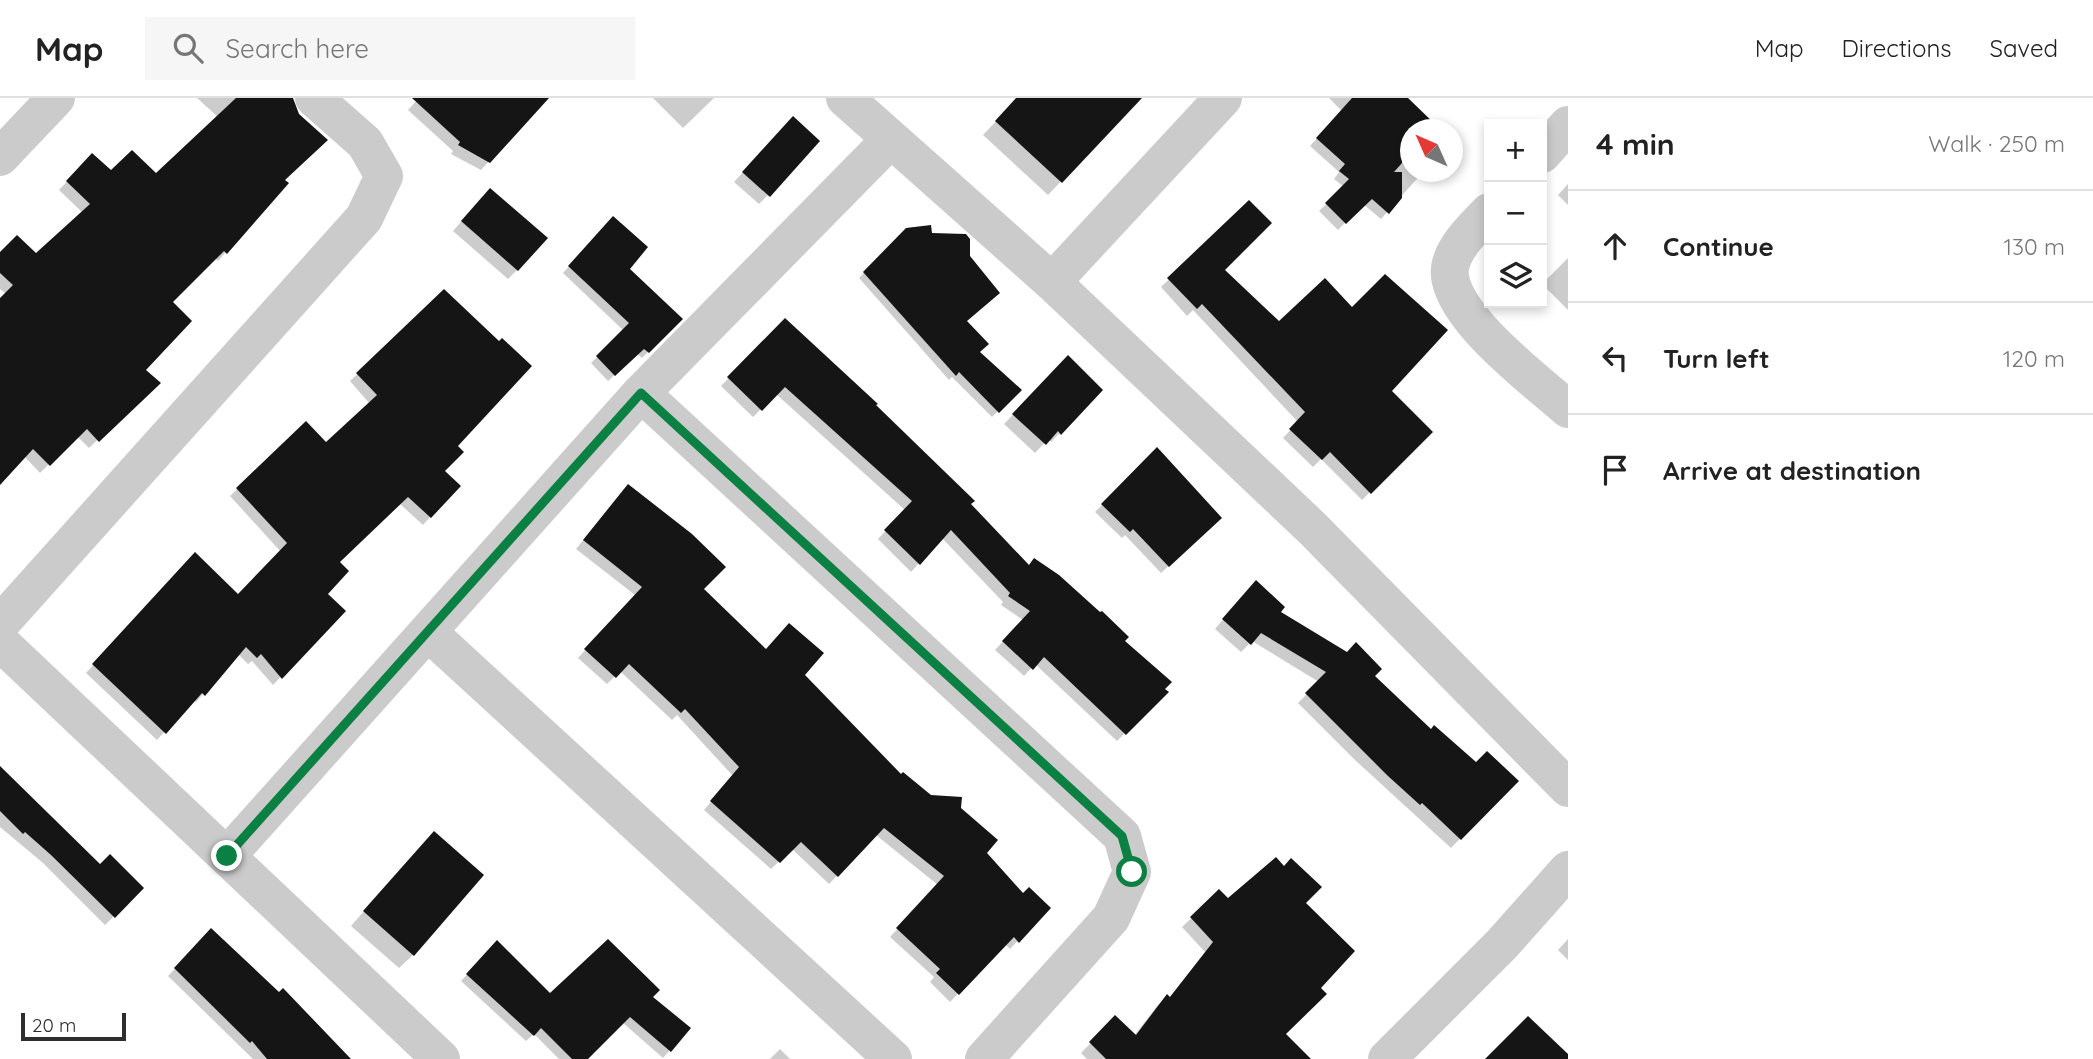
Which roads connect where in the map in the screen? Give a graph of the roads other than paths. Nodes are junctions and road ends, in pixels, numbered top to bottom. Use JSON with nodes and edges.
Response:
{"nodes":[{"id":1,"x":56,"y":98,"type":"edge"},
{"id":2,"x":314,"y":98,"type":"edge"},
{"id":3,"x":845,"y":98,"type":"edge"},
{"id":4,"x":1223,"y":98,"type":"edge"},
{"id":5,"x":1568,"y":125,"type":"edge"},
{"id":6,"x":890,"y":140,"type":"junction"},
{"id":7,"x":1547,"y":148,"type":"edge"},
{"id":8,"x":0,"y":157,"type":"edge"},
{"id":9,"x":1484,"y":217,"type":"edge"},
{"id":10,"x":1052,"y":282,"type":"junction"},
{"id":11,"x":641,"y":393,"type":"junction"},
{"id":12,"x":1568,"y":409,"type":"edge"},
{"id":13,"x":0,"y":624,"type":"edge"},
{"id":14,"x":428,"y":632,"type":"junction"},
{"id":15,"x":0,"y":642,"type":"edge"},
{"id":16,"x":1568,"y":788,"type":"edge"},
{"id":17,"x":227,"y":856,"type":"junction"},
{"id":18,"x":1568,"y":870,"type":"edge"},
{"id":19,"x":441,"y":1059,"type":"edge"},
{"id":20,"x":893,"y":1059,"type":"edge"},
{"id":21,"x":984,"y":1059,"type":"edge"},
{"id":22,"x":1387,"y":1059,"type":"edge"}],
"edges":[{"from":1,"to":8,"type":"street"},
{"from":2,"to":13,"type":"street"},
{"from":3,"to":6,"type":"street"},
{"from":4,"to":10,"type":"street"},
{"from":5,"to":7,"type":"street"},
{"from":6,"to":10,"type":"street"},
{"from":6,"to":11,"type":"street"},
{"from":9,"to":12,"type":"street"},
{"from":10,"to":16,"type":"street"},
{"from":11,"to":14,"type":"street"},
{"from":11,"to":21,"type":"street"},
{"from":14,"to":17,"type":"street"},
{"from":14,"to":20,"type":"street"},
{"from":15,"to":17,"type":"street"},
{"from":17,"to":19,"type":"street"},
{"from":18,"to":22,"type":"street"}]}
